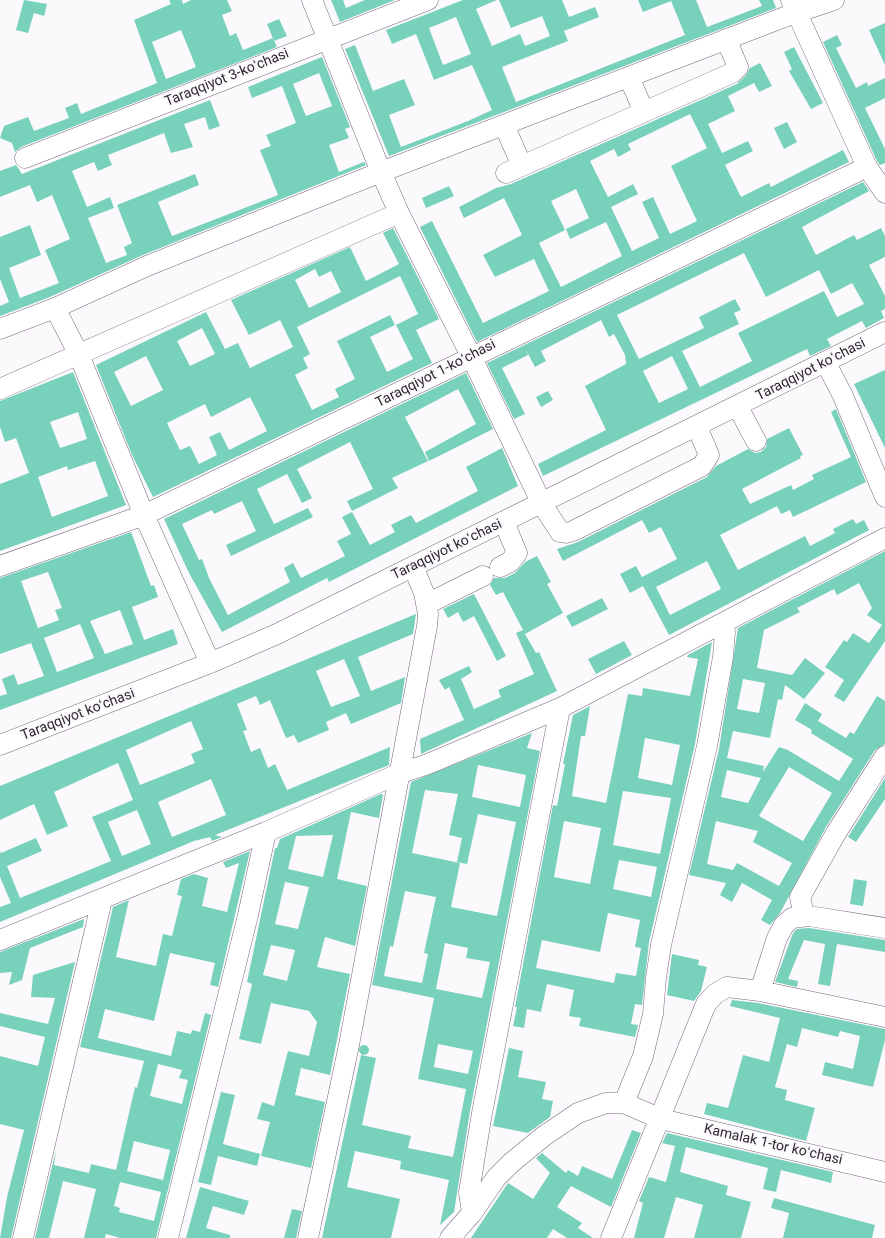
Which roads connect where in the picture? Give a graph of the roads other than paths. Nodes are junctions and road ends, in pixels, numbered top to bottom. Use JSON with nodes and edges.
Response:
{"nodes":[{"id":1,"x":312,"y":0,"type":"edge"},
{"id":2,"x":428,"y":0,"type":"edge"},
{"id":3,"x":834,"y":0,"type":"edge"},
{"id":4,"x":793,"y":6,"type":"edge"},
{"id":5,"x":327,"y":39,"type":"junction"},
{"id":6,"x":731,"y":51,"type":"junction"},
{"id":7,"x":637,"y":96,"type":"junction"},
{"id":8,"x":507,"y":131,"type":"junction"},
{"id":9,"x":26,"y":158,"type":"dead end"},
{"id":10,"x":380,"y":172,"type":"junction"},
{"id":11,"x":878,"y":180,"type":"edge"},
{"id":12,"x":399,"y":213,"type":"junction"},
{"id":13,"x":55,"y":308,"type":"junction"},
{"id":14,"x":0,"y":329,"type":"edge"},
{"id":15,"x":885,"y":332,"type":"edge"},
{"id":16,"x":79,"y":355,"type":"junction"},
{"id":17,"x":471,"y":356,"type":"junction"},
{"id":18,"x":826,"y":363,"type":"junction"},
{"id":19,"x":0,"y":389,"type":"edge"},
{"id":20,"x":738,"y":406,"type":"junction"},
{"id":21,"x":697,"y":427,"type":"junction"},
{"id":22,"x":756,"y":440,"type":"dead end"},
{"id":23,"x":885,"y":497,"type":"edge"},
{"id":24,"x":542,"y":504,"type":"junction"},
{"id":25,"x":144,"y":515,"type":"junction"},
{"id":26,"x":504,"y":522,"type":"junction"},
{"id":27,"x":885,"y":538,"type":"edge"},
{"id":28,"x":0,"y":566,"type":"edge"},
{"id":29,"x":413,"y":566,"type":"junction"},
{"id":30,"x":426,"y":604,"type":"junction"},
{"id":31,"x":723,"y":624,"type":"junction"},
{"id":32,"x":210,"y":664,"type":"junction"},
{"id":33,"x":560,"y":708,"type":"junction"},
{"id":34,"x":0,"y":745,"type":"edge"},
{"id":35,"x":885,"y":756,"type":"edge"},
{"id":36,"x":398,"y":774,"type":"junction"},
{"id":37,"x":266,"y":832,"type":"junction"},
{"id":38,"x":102,"y":900,"type":"junction"},
{"id":39,"x":804,"y":915,"type":"junction"},
{"id":40,"x":885,"y":928,"type":"edge"},
{"id":41,"x":0,"y":940,"type":"edge"},
{"id":42,"x":760,"y":991,"type":"junction"},
{"id":43,"x":885,"y":1017,"type":"edge"},
{"id":44,"x":624,"y":1103,"type":"junction"},
{"id":45,"x":661,"y":1119,"type":"junction"},
{"id":46,"x":885,"y":1172,"type":"edge"},
{"id":47,"x":472,"y":1213,"type":"junction"},
{"id":48,"x":23,"y":1238,"type":"edge"},
{"id":49,"x":168,"y":1238,"type":"edge"},
{"id":50,"x":308,"y":1238,"type":"edge"},
{"id":51,"x":450,"y":1238,"type":"edge"},
{"id":52,"x":611,"y":1238,"type":"edge"}],
"edges":[{"from":1,"to":5,"type":"street"},
{"from":2,"to":5,"type":"street","name":"Taraqqiyot 3-koʻchasi"},
{"from":3,"to":4,"type":"street"},
{"from":4,"to":6,"type":"street"},
{"from":4,"to":11,"type":"street"},
{"from":5,"to":9,"type":"street","name":"Taraqqiyot 3-koʻchasi"},
{"from":5,"to":10,"type":"street"},
{"from":6,"to":7,"type":"street"},
{"from":6,"to":7,"type":"street"},
{"from":7,"to":8,"type":"street"},
{"from":7,"to":8,"type":"street"},
{"from":8,"to":10,"type":"street"},
{"from":10,"to":12,"type":"street"},
{"from":10,"to":13,"type":"street"},
{"from":11,"to":17,"type":"street","name":"Taraqqiyot 1-koʻchasi"},
{"from":12,"to":16,"type":"street"},
{"from":12,"to":17,"type":"street"},
{"from":13,"to":14,"type":"street"},
{"from":13,"to":16,"type":"street"},
{"from":15,"to":18,"type":"street","name":"Taraqqiyot koʻchasi"},
{"from":16,"to":19,"type":"street"},
{"from":16,"to":25,"type":"street"},
{"from":17,"to":24,"type":"street"},
{"from":17,"to":25,"type":"street","name":"Taraqqiyot 1-koʻchasi"},
{"from":18,"to":20,"type":"street","name":"Taraqqiyot koʻchasi"},
{"from":18,"to":23,"type":"street"},
{"from":20,"to":21,"type":"street","name":"Taraqqiyot koʻchasi"},
{"from":20,"to":22,"type":"street"},
{"from":21,"to":24,"type":"street","name":"Taraqqiyot koʻchasi"},
{"from":21,"to":24,"type":"street"},
{"from":24,"to":26,"type":"street","name":"Taraqqiyot koʻchasi"},
{"from":25,"to":28,"type":"street","name":"Taraqqiyot 1-koʻchasi"},
{"from":25,"to":32,"type":"street"},
{"from":26,"to":29,"type":"street","name":"Taraqqiyot koʻchasi"},
{"from":26,"to":30,"type":"street"},
{"from":27,"to":31,"type":"street"},
{"from":29,"to":30,"type":"street"},
{"from":29,"to":32,"type":"street","name":"Taraqqiyot koʻchasi"},
{"from":30,"to":36,"type":"street"},
{"from":31,"to":33,"type":"street"},
{"from":31,"to":44,"type":"street"},
{"from":32,"to":34,"type":"street","name":"Taraqqiyot koʻchasi"},
{"from":33,"to":36,"type":"street"},
{"from":33,"to":47,"type":"street"},
{"from":35,"to":39,"type":"street"},
{"from":36,"to":37,"type":"street"},
{"from":36,"to":50,"type":"street"},
{"from":37,"to":38,"type":"street"},
{"from":37,"to":49,"type":"street"},
{"from":38,"to":41,"type":"street"},
{"from":38,"to":48,"type":"street"},
{"from":39,"to":40,"type":"street"},
{"from":39,"to":42,"type":"street"},
{"from":42,"to":43,"type":"street"},
{"from":42,"to":45,"type":"street"},
{"from":44,"to":45,"type":"street","name":"Kamalak 1-tor koʻchasi"},
{"from":44,"to":47,"type":"street"},
{"from":45,"to":46,"type":"street","name":"Kamalak 1-tor koʻchasi"},
{"from":45,"to":52,"type":"street"},
{"from":47,"to":51,"type":"street"}]}
